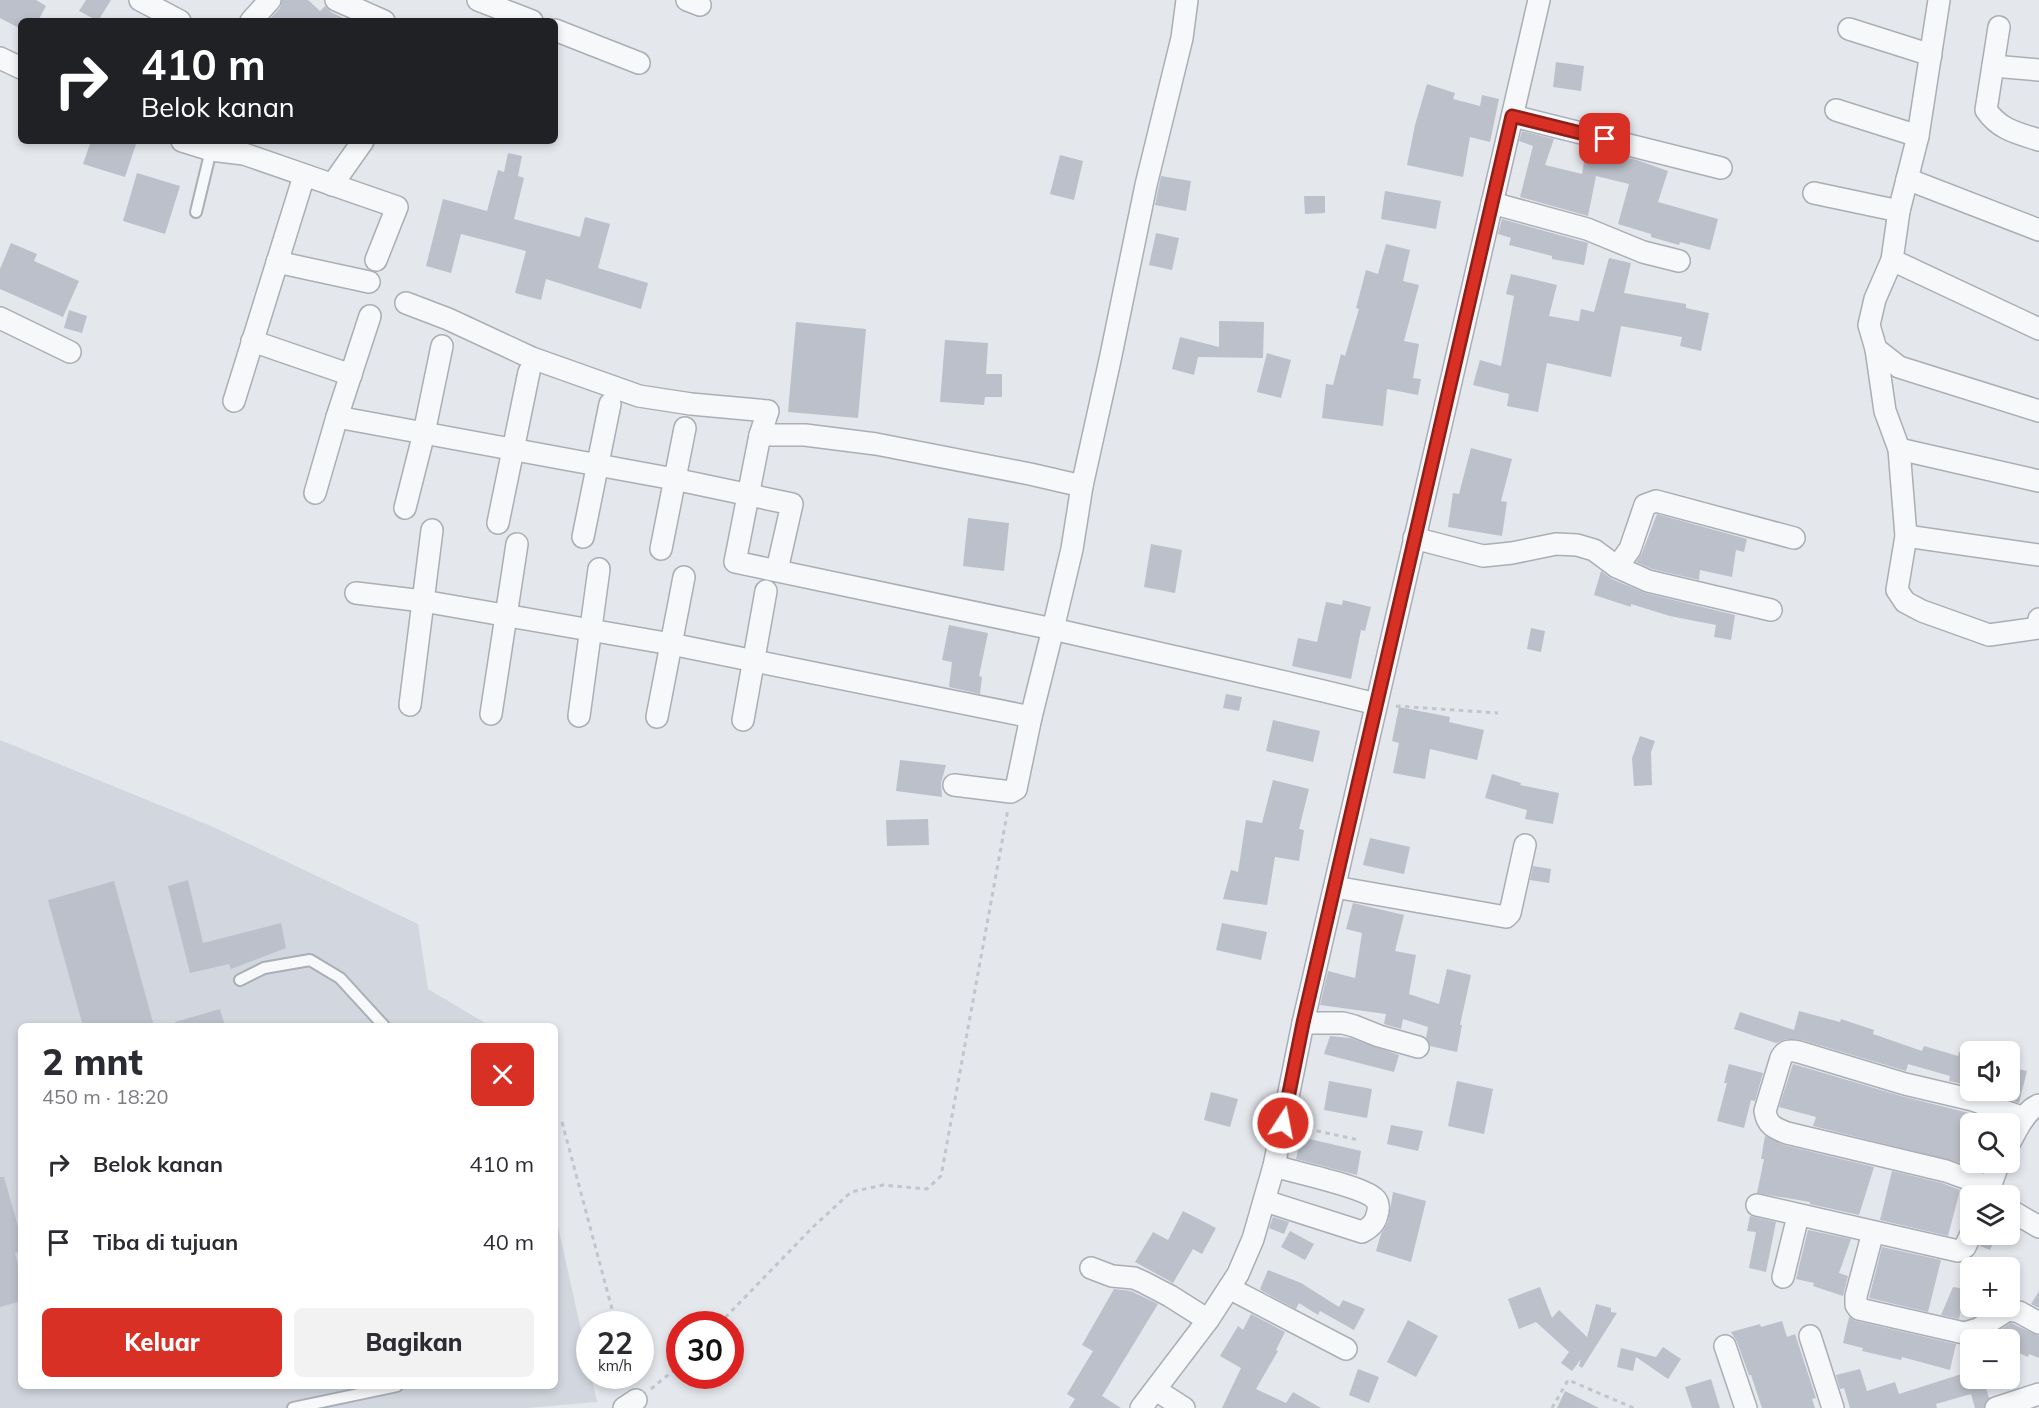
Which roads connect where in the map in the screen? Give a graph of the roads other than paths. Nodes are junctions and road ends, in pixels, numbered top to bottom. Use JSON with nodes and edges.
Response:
{"nodes":[{"id":1,"x":140,"y":0,"type":"edge"},
{"id":2,"x":270,"y":0,"type":"edge"},
{"id":3,"x":336,"y":0,"type":"edge"},
{"id":4,"x":478,"y":0,"type":"edge"},
{"id":5,"x":1187,"y":0,"type":"edge"},
{"id":6,"x":1539,"y":0,"type":"edge"},
{"id":7,"x":1939,"y":0,"type":"edge"},
{"id":8,"x":174,"y":18,"type":"edge"},
{"id":9,"x":254,"y":18,"type":"edge"},
{"id":10,"x":373,"y":18,"type":"edge"},
{"id":11,"x":524,"y":18,"type":"edge"},
{"id":12,"x":2000,"y":27,"type":"dead end"},
{"id":13,"x":1849,"y":29,"type":"dead end"},
{"id":14,"x":558,"y":31,"type":"edge"},
{"id":15,"x":1930,"y":55,"type":"junction"},
{"id":16,"x":0,"y":58,"type":"edge"},
{"id":17,"x":639,"y":63,"type":"dead end"},
{"id":18,"x":1993,"y":66,"type":"junction"},
{"id":19,"x":18,"y":67,"type":"edge"},
{"id":20,"x":2039,"y":70,"type":"edge"},
{"id":21,"x":1836,"y":110,"type":"dead end"},
{"id":22,"x":1512,"y":116,"type":"junction"},
{"id":23,"x":1918,"y":136,"type":"junction"},
{"id":24,"x":2039,"y":140,"type":"edge"},
{"id":25,"x":192,"y":144,"type":"edge"},
{"id":26,"x":361,"y":144,"type":"edge"},
{"id":27,"x":250,"y":147,"type":"edge"},
{"id":28,"x":211,"y":150,"type":"junction"},
{"id":29,"x":1721,"y":168,"type":"dead end"},
{"id":30,"x":304,"y":176,"type":"junction"},
{"id":31,"x":1907,"y":179,"type":"junction"},
{"id":32,"x":332,"y":185,"type":"junction"},
{"id":33,"x":1814,"y":193,"type":"dead end"},
{"id":34,"x":1492,"y":203,"type":"junction"},
{"id":35,"x":1899,"y":211,"type":"junction"},
{"id":36,"x":196,"y":212,"type":"dead end"},
{"id":37,"x":2039,"y":230,"type":"edge"},
{"id":38,"x":376,"y":260,"type":"dead end"},
{"id":39,"x":1892,"y":260,"type":"junction"},
{"id":40,"x":1679,"y":261,"type":"dead end"},
{"id":41,"x":277,"y":262,"type":"junction"},
{"id":42,"x":369,"y":282,"type":"dead end"},
{"id":43,"x":406,"y":303,"type":"dead end"},
{"id":44,"x":370,"y":316,"type":"dead end"},
{"id":45,"x":0,"y":318,"type":"edge"},
{"id":46,"x":2039,"y":328,"type":"edge"},
{"id":47,"x":252,"y":341,"type":"junction"},
{"id":48,"x":442,"y":346,"type":"dead end"},
{"id":49,"x":1876,"y":349,"type":"junction"},
{"id":50,"x":70,"y":352,"type":"dead end"},
{"id":51,"x":528,"y":372,"type":"dead end"},
{"id":52,"x":351,"y":375,"type":"junction"},
{"id":53,"x":234,"y":401,"type":"dead end"},
{"id":54,"x":610,"y":404,"type":"dead end"},
{"id":55,"x":2039,"y":411,"type":"edge"},
{"id":56,"x":337,"y":417,"type":"junction"},
{"id":57,"x":685,"y":428,"type":"dead end"},
{"id":58,"x":424,"y":433,"type":"junction"},
{"id":59,"x":760,"y":435,"type":"junction"},
{"id":60,"x":513,"y":449,"type":"junction"},
{"id":61,"x":1899,"y":449,"type":"junction"},
{"id":62,"x":598,"y":465,"type":"junction"},
{"id":63,"x":674,"y":479,"type":"junction"},
{"id":64,"x":2039,"y":481,"type":"edge"},
{"id":65,"x":1082,"y":486,"type":"junction"},
{"id":66,"x":315,"y":493,"type":"dead end"},
{"id":67,"x":750,"y":493,"type":"junction"},
{"id":68,"x":405,"y":508,"type":"dead end"},
{"id":69,"x":498,"y":523,"type":"dead end"},
{"id":70,"x":432,"y":530,"type":"dead end"},
{"id":71,"x":1906,"y":536,"type":"junction"},
{"id":72,"x":583,"y":537,"type":"dead end"},
{"id":73,"x":1414,"y":538,"type":"junction"},
{"id":74,"x":1794,"y":538,"type":"dead end"},
{"id":75,"x":517,"y":544,"type":"dead end"},
{"id":76,"x":661,"y":549,"type":"dead end"},
{"id":77,"x":2039,"y":555,"type":"edge"},
{"id":78,"x":1617,"y":567,"type":"junction"},
{"id":79,"x":599,"y":569,"type":"dead end"},
{"id":80,"x":777,"y":570,"type":"junction"},
{"id":81,"x":684,"y":577,"type":"dead end"},
{"id":82,"x":766,"y":591,"type":"dead end"},
{"id":83,"x":356,"y":593,"type":"dead end"},
{"id":84,"x":423,"y":600,"type":"junction"},
{"id":85,"x":1772,"y":610,"type":"dead end"},
{"id":86,"x":508,"y":615,"type":"junction"},
{"id":87,"x":2039,"y":619,"type":"edge"},
{"id":88,"x":1053,"y":629,"type":"junction"},
{"id":89,"x":590,"y":630,"type":"junction"},
{"id":90,"x":671,"y":644,"type":"junction"},
{"id":91,"x":754,"y":662,"type":"junction"},
{"id":92,"x":1376,"y":704,"type":"junction"},
{"id":93,"x":410,"y":705,"type":"dead end"},
{"id":94,"x":491,"y":714,"type":"dead end"},
{"id":95,"x":579,"y":716,"type":"dead end"},
{"id":96,"x":657,"y":717,"type":"dead end"},
{"id":97,"x":1031,"y":717,"type":"junction"},
{"id":98,"x":743,"y":720,"type":"dead end"},
{"id":99,"x":954,"y":785,"type":"dead end"},
{"id":100,"x":1525,"y":845,"type":"dead end"},
{"id":101,"x":1335,"y":887,"type":"junction"},
{"id":102,"x":240,"y":980,"type":"dead end"},
{"id":103,"x":381,"y":1023,"type":"edge"},
{"id":104,"x":1303,"y":1023,"type":"junction"},
{"id":105,"x":1418,"y":1047,"type":"dead end"},
{"id":106,"x":2034,"y":1108,"type":"edge"},
{"id":107,"x":2020,"y":1128,"type":"edge"},
{"id":108,"x":1274,"y":1166,"type":"junction"},
{"id":109,"x":1974,"y":1185,"type":"edge"},
{"id":110,"x":1265,"y":1201,"type":"junction"},
{"id":111,"x":1757,"y":1205,"type":"dead end"},
{"id":112,"x":1798,"y":1216,"type":"junction"},
{"id":113,"x":2020,"y":1216,"type":"edge"},
{"id":114,"x":2039,"y":1227,"type":"edge"},
{"id":115,"x":1873,"y":1232,"type":"junction"},
{"id":116,"x":1966,"y":1245,"type":"edge"},
{"id":117,"x":1091,"y":1268,"type":"dead end"},
{"id":118,"x":1783,"y":1276,"type":"dead end"},
{"id":119,"x":1229,"y":1288,"type":"junction"},
{"id":120,"x":1208,"y":1320,"type":"junction"},
{"id":121,"x":2039,"y":1323,"type":"edge"},
{"id":122,"x":1810,"y":1336,"type":"dead end"},
{"id":123,"x":1725,"y":1346,"type":"dead end"},
{"id":124,"x":1346,"y":1349,"type":"dead end"},
{"id":125,"x":374,"y":1389,"type":"edge"},
{"id":126,"x":1156,"y":1390,"type":"junction"},
{"id":127,"x":2039,"y":1394,"type":"edge"},
{"id":128,"x":293,"y":1408,"type":"edge"},
{"id":129,"x":1141,"y":1408,"type":"edge"},
{"id":130,"x":1184,"y":1408,"type":"edge"},
{"id":131,"x":1746,"y":1408,"type":"edge"},
{"id":132,"x":1833,"y":1408,"type":"edge"},
{"id":133,"x":1996,"y":1408,"type":"edge"}],
"edges":[{"from":1,"to":8,"type":"street"},
{"from":2,"to":9,"type":"street"},
{"from":3,"to":10,"type":"street"},
{"from":4,"to":11,"type":"street"},
{"from":5,"to":65,"type":"street"},
{"from":6,"to":22,"type":"street"},
{"from":7,"to":15,"type":"street"},
{"from":12,"to":18,"type":"street"},
{"from":13,"to":15,"type":"street"},
{"from":14,"to":17,"type":"street"},
{"from":15,"to":23,"type":"street"},
{"from":16,"to":19,"type":"street"},
{"from":18,"to":20,"type":"street"},
{"from":18,"to":24,"type":"street"},
{"from":21,"to":23,"type":"street"},
{"from":22,"to":29,"type":"street"},
{"from":22,"to":34,"type":"street"},
{"from":23,"to":31,"type":"street"},
{"from":25,"to":28,"type":"street"},
{"from":26,"to":32,"type":"street"},
{"from":27,"to":28,"type":"street"},
{"from":27,"to":30,"type":"street"},
{"from":28,"to":36,"type":"lane"},
{"from":30,"to":32,"type":"street"},
{"from":30,"to":41,"type":"street"},
{"from":31,"to":35,"type":"street"},
{"from":31,"to":37,"type":"street"},
{"from":32,"to":38,"type":"street"},
{"from":33,"to":35,"type":"street"},
{"from":34,"to":40,"type":"street"},
{"from":34,"to":73,"type":"street"},
{"from":35,"to":39,"type":"street"},
{"from":39,"to":46,"type":"street"},
{"from":39,"to":49,"type":"street"},
{"from":41,"to":42,"type":"street"},
{"from":41,"to":47,"type":"street"},
{"from":43,"to":59,"type":"street"},
{"from":44,"to":52,"type":"street"},
{"from":45,"to":50,"type":"street"},
{"from":47,"to":52,"type":"street"},
{"from":47,"to":53,"type":"street"},
{"from":48,"to":58,"type":"street"},
{"from":49,"to":55,"type":"street"},
{"from":49,"to":61,"type":"street"},
{"from":51,"to":60,"type":"street"},
{"from":52,"to":56,"type":"street"},
{"from":54,"to":62,"type":"street"},
{"from":56,"to":58,"type":"street"},
{"from":56,"to":66,"type":"street"},
{"from":57,"to":63,"type":"street"},
{"from":58,"to":60,"type":"street"},
{"from":58,"to":68,"type":"street"},
{"from":59,"to":65,"type":"street"},
{"from":59,"to":67,"type":"street"},
{"from":60,"to":62,"type":"street"},
{"from":60,"to":69,"type":"street"},
{"from":61,"to":64,"type":"street"},
{"from":61,"to":71,"type":"street"},
{"from":62,"to":63,"type":"street"},
{"from":62,"to":72,"type":"street"},
{"from":63,"to":67,"type":"street"},
{"from":63,"to":76,"type":"street"},
{"from":65,"to":88,"type":"street"},
{"from":67,"to":80,"type":"street"},
{"from":67,"to":80,"type":"street"},
{"from":70,"to":84,"type":"street"},
{"from":71,"to":77,"type":"street"},
{"from":71,"to":87,"type":"street"},
{"from":73,"to":78,"type":"street"},
{"from":73,"to":92,"type":"street"},
{"from":74,"to":78,"type":"street"},
{"from":75,"to":86,"type":"street"},
{"from":78,"to":85,"type":"street"},
{"from":79,"to":89,"type":"street"},
{"from":80,"to":88,"type":"street"},
{"from":81,"to":90,"type":"street"},
{"from":82,"to":91,"type":"street"},
{"from":83,"to":84,"type":"street"},
{"from":84,"to":86,"type":"street"},
{"from":84,"to":93,"type":"street"},
{"from":86,"to":89,"type":"street"},
{"from":86,"to":94,"type":"street"},
{"from":88,"to":92,"type":"street"},
{"from":88,"to":97,"type":"street"},
{"from":89,"to":90,"type":"street"},
{"from":89,"to":95,"type":"street"},
{"from":90,"to":91,"type":"street"},
{"from":90,"to":96,"type":"street"},
{"from":91,"to":97,"type":"street"},
{"from":91,"to":98,"type":"street"},
{"from":92,"to":101,"type":"street"},
{"from":97,"to":99,"type":"street"},
{"from":100,"to":101,"type":"street"},
{"from":101,"to":104,"type":"street"},
{"from":102,"to":103,"type":"lane"},
{"from":104,"to":105,"type":"street"},
{"from":104,"to":108,"type":"street"},
{"from":106,"to":107,"type":"street"},
{"from":106,"to":109,"type":"street"},
{"from":108,"to":110,"type":"street"},
{"from":108,"to":110,"type":"street"},
{"from":110,"to":119,"type":"street"},
{"from":111,"to":112,"type":"street"},
{"from":112,"to":115,"type":"street"},
{"from":112,"to":118,"type":"street"},
{"from":113,"to":114,"type":"street"},
{"from":115,"to":116,"type":"street"},
{"from":115,"to":121,"type":"street"},
{"from":117,"to":120,"type":"street"},
{"from":119,"to":120,"type":"street"},
{"from":119,"to":124,"type":"street"},
{"from":120,"to":126,"type":"street"},
{"from":122,"to":132,"type":"street"},
{"from":123,"to":131,"type":"street"},
{"from":125,"to":128,"type":"lane"},
{"from":126,"to":129,"type":"street"},
{"from":126,"to":130,"type":"street"},
{"from":127,"to":133,"type":"street"}]}
